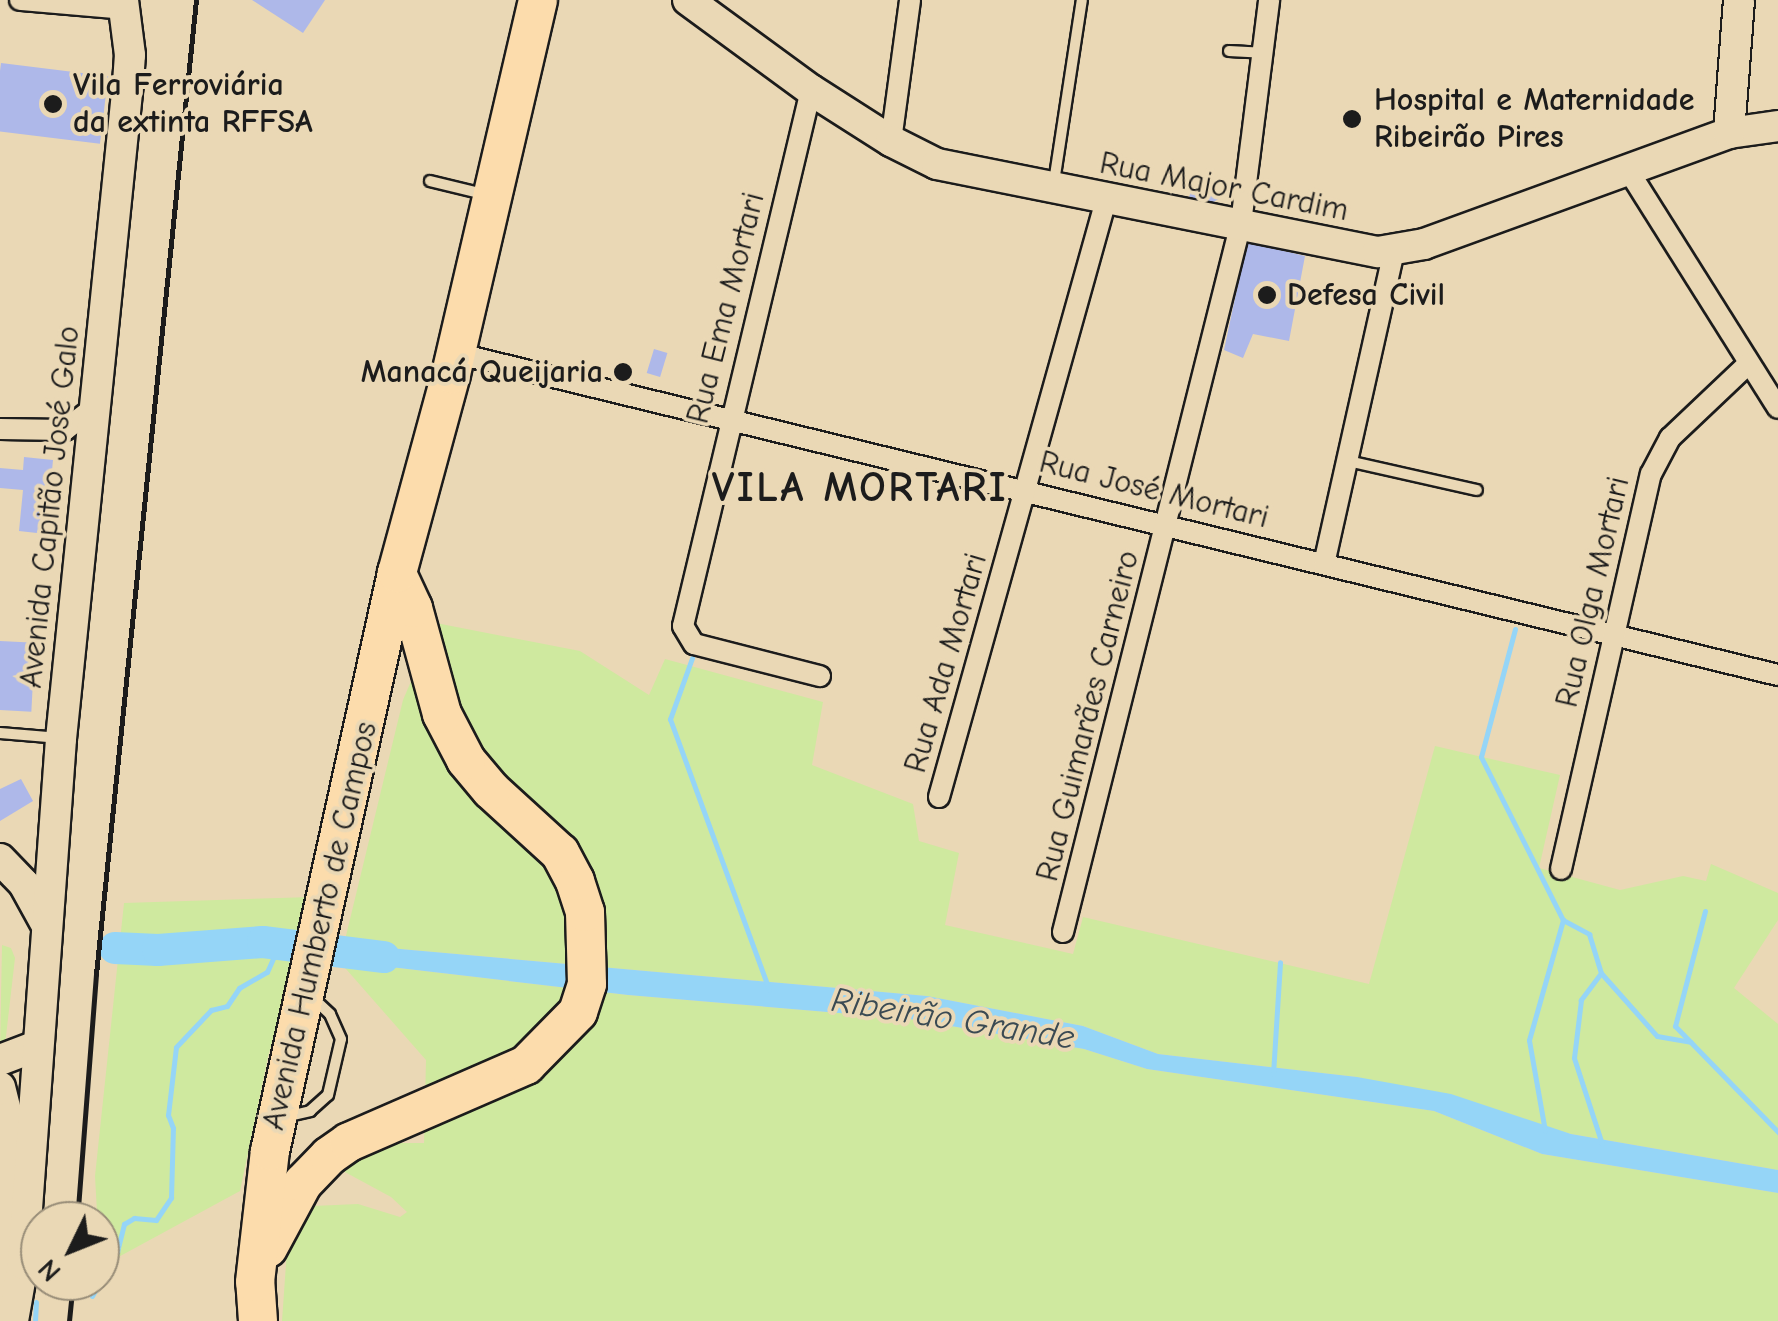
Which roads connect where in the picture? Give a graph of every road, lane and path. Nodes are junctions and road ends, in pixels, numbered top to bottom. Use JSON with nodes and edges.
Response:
{"nodes":[{"id":1,"x":20,"y":0,"type":"edge"},
{"id":2,"x":538,"y":0,"type":"edge"},
{"id":3,"x":688,"y":0,"type":"edge"},
{"id":4,"x":910,"y":0,"type":"edge"},
{"id":5,"x":1082,"y":0,"type":"edge"},
{"id":6,"x":1269,"y":0,"type":"edge"},
{"id":7,"x":1739,"y":0,"type":"edge"},
{"id":8,"x":124,"y":5,"type":"edge"},
{"id":9,"x":1229,"y":52,"type":"dead end"},
{"id":10,"x":1262,"y":54,"type":"junction"},
{"id":11,"x":811,"y":90,"type":"junction"},
{"id":12,"x":1778,"y":126,"type":"edge"},
{"id":13,"x":1730,"y":133,"type":"junction"},
{"id":14,"x":892,"y":142,"type":"junction"},
{"id":15,"x":1628,"y":170,"type":"junction"},
{"id":16,"x":430,"y":181,"type":"dead end"},
{"id":17,"x":1053,"y":188,"type":"junction"},
{"id":18,"x":494,"y":196,"type":"junction"},
{"id":19,"x":1106,"y":200,"type":"junction"},
{"id":20,"x":1241,"y":223,"type":"junction"},
{"id":21,"x":1394,"y":252,"type":"junction"},
{"id":22,"x":455,"y":354,"type":"junction"},
{"id":23,"x":1748,"y":364,"type":"junction"},
{"id":24,"x":96,"y":406,"type":"junction"},
{"id":25,"x":1778,"y":408,"type":"edge"},
{"id":26,"x":729,"y":419,"type":"junction"},
{"id":27,"x":0,"y":430,"type":"edge"},
{"id":28,"x":1347,"y":461,"type":"junction"},
{"id":29,"x":1027,"y":489,"type":"junction"},
{"id":30,"x":1476,"y":490,"type":"dead end"},
{"id":31,"x":1168,"y":526,"type":"junction"},
{"id":32,"x":1324,"y":564,"type":"junction"},
{"id":33,"x":398,"y":572,"type":"junction"},
{"id":34,"x":1612,"y":634,"type":"junction"},
{"id":35,"x":1778,"y":675,"type":"edge"},
{"id":36,"x":820,"y":676,"type":"dead end"},
{"id":37,"x":0,"y":733,"type":"edge"},
{"id":38,"x":60,"y":738,"type":"junction"},
{"id":39,"x":939,"y":797,"type":"dead end"},
{"id":40,"x":0,"y":859,"type":"edge"},
{"id":41,"x":1560,"y":869,"type":"dead end"},
{"id":42,"x":46,"y":924,"type":"junction"},
{"id":43,"x":1064,"y":932,"type":"dead end"},
{"id":44,"x":37,"y":1046,"type":"junction"},
{"id":45,"x":0,"y":1060,"type":"edge"},
{"id":46,"x":0,"y":1088,"type":"edge"},
{"id":47,"x":278,"y":1122,"type":"junction"},
{"id":48,"x":329,"y":1156,"type":"junction"},
{"id":49,"x":255,"y":1282,"type":"junction"},
{"id":50,"x":3,"y":1321,"type":"edge"},
{"id":51,"x":13,"y":1321,"type":"edge"},
{"id":52,"x":258,"y":1321,"type":"edge"}],
"edges":[{"from":1,"to":8,"type":"street"},
{"from":2,"to":18,"type":"highway","name":"Avenida Humberto de Campos"},
{"from":3,"to":11,"type":"main road","name":"Rua Major Cardim"},
{"from":4,"to":14,"type":"street"},
{"from":5,"to":17,"type":"lane"},
{"from":6,"to":10,"type":"street","name":"Rua Guimarães Carneiro"},
{"from":7,"to":13,"type":"main road"},
{"from":8,"to":24,"type":"main road","name":"Avenida Capitão José Galo"},
{"from":9,"to":10,"type":"lane"},
{"from":10,"to":20,"type":"street","name":"Rua Guimarães Carneiro"},
{"from":11,"to":14,"type":"main road","name":"Rua Major Cardim"},
{"from":11,"to":26,"type":"street","name":"Rua Ema Mortari"},
{"from":12,"to":13,"type":"main road","name":"Rua Major Cardim"},
{"from":13,"to":15,"type":"main road","name":"Rua Major Cardim"},
{"from":14,"to":17,"type":"main road","name":"Rua Major Cardim"},
{"from":15,"to":21,"type":"main road","name":"Rua Major Cardim"},
{"from":15,"to":23,"type":"street"},
{"from":16,"to":18,"type":"lane"},
{"from":17,"to":19,"type":"main road","name":"Rua Major Cardim"},
{"from":18,"to":22,"type":"highway","name":"Avenida Humberto de Campos"},
{"from":19,"to":20,"type":"main road","name":"Rua Major Cardim"},
{"from":19,"to":29,"type":"street","name":"Rua Ada Mortari"},
{"from":20,"to":21,"type":"main road","name":"Rua Major Cardim"},
{"from":20,"to":31,"type":"street","name":"Rua Guimarães Carneiro"},
{"from":21,"to":28,"type":"street"},
{"from":22,"to":26,"type":"street","name":"Rua José Mortari"},
{"from":22,"to":33,"type":"highway","name":"Avenida Humberto de Campos"},
{"from":23,"to":25,"type":"street"},
{"from":23,"to":34,"type":"street","name":"Rua Olga Mortari"},
{"from":24,"to":27,"type":"street"},
{"from":24,"to":38,"type":"main road","name":"Avenida Capitão José Galo"},
{"from":26,"to":29,"type":"street","name":"Rua José Mortari"},
{"from":26,"to":36,"type":"street","name":"Rua Ema Mortari"},
{"from":28,"to":30,"type":"lane"},
{"from":28,"to":32,"type":"street"},
{"from":29,"to":31,"type":"street","name":"Rua José Mortari"},
{"from":29,"to":39,"type":"street","name":"Rua Ada Mortari"},
{"from":31,"to":32,"type":"street","name":"Rua José Mortari"},
{"from":31,"to":43,"type":"street","name":"Rua Guimarães Carneiro"},
{"from":32,"to":34,"type":"street","name":"Rua José Mortari"},
{"from":33,"to":47,"type":"highway","name":"Avenida Humberto de Campos"},
{"from":33,"to":48,"type":"highway","name":"Avenida Humberto de Campos"},
{"from":34,"to":35,"type":"street","name":"Rua José Mortari"},
{"from":34,"to":41,"type":"street","name":"Rua Olga Mortari"},
{"from":37,"to":38,"type":"lane"},
{"from":38,"to":42,"type":"main road","name":"Avenida Capitão José Galo"},
{"from":40,"to":42,"type":"main road"},
{"from":42,"to":44,"type":"main road","name":"Avenida Capitão José Galo"},
{"from":44,"to":45,"type":"main road"},
{"from":44,"to":51,"type":"main road","name":"Avenida Capitão José Galo"},
{"from":46,"to":50,"type":"main road"},
{"from":47,"to":48,"type":"highway"},
{"from":47,"to":49,"type":"highway","name":"Avenida Humberto de Campos"},
{"from":48,"to":49,"type":"highway","name":"Avenida Humberto de Campos"},
{"from":49,"to":52,"type":"highway","name":"Avenida Humberto de Campos"}]}
